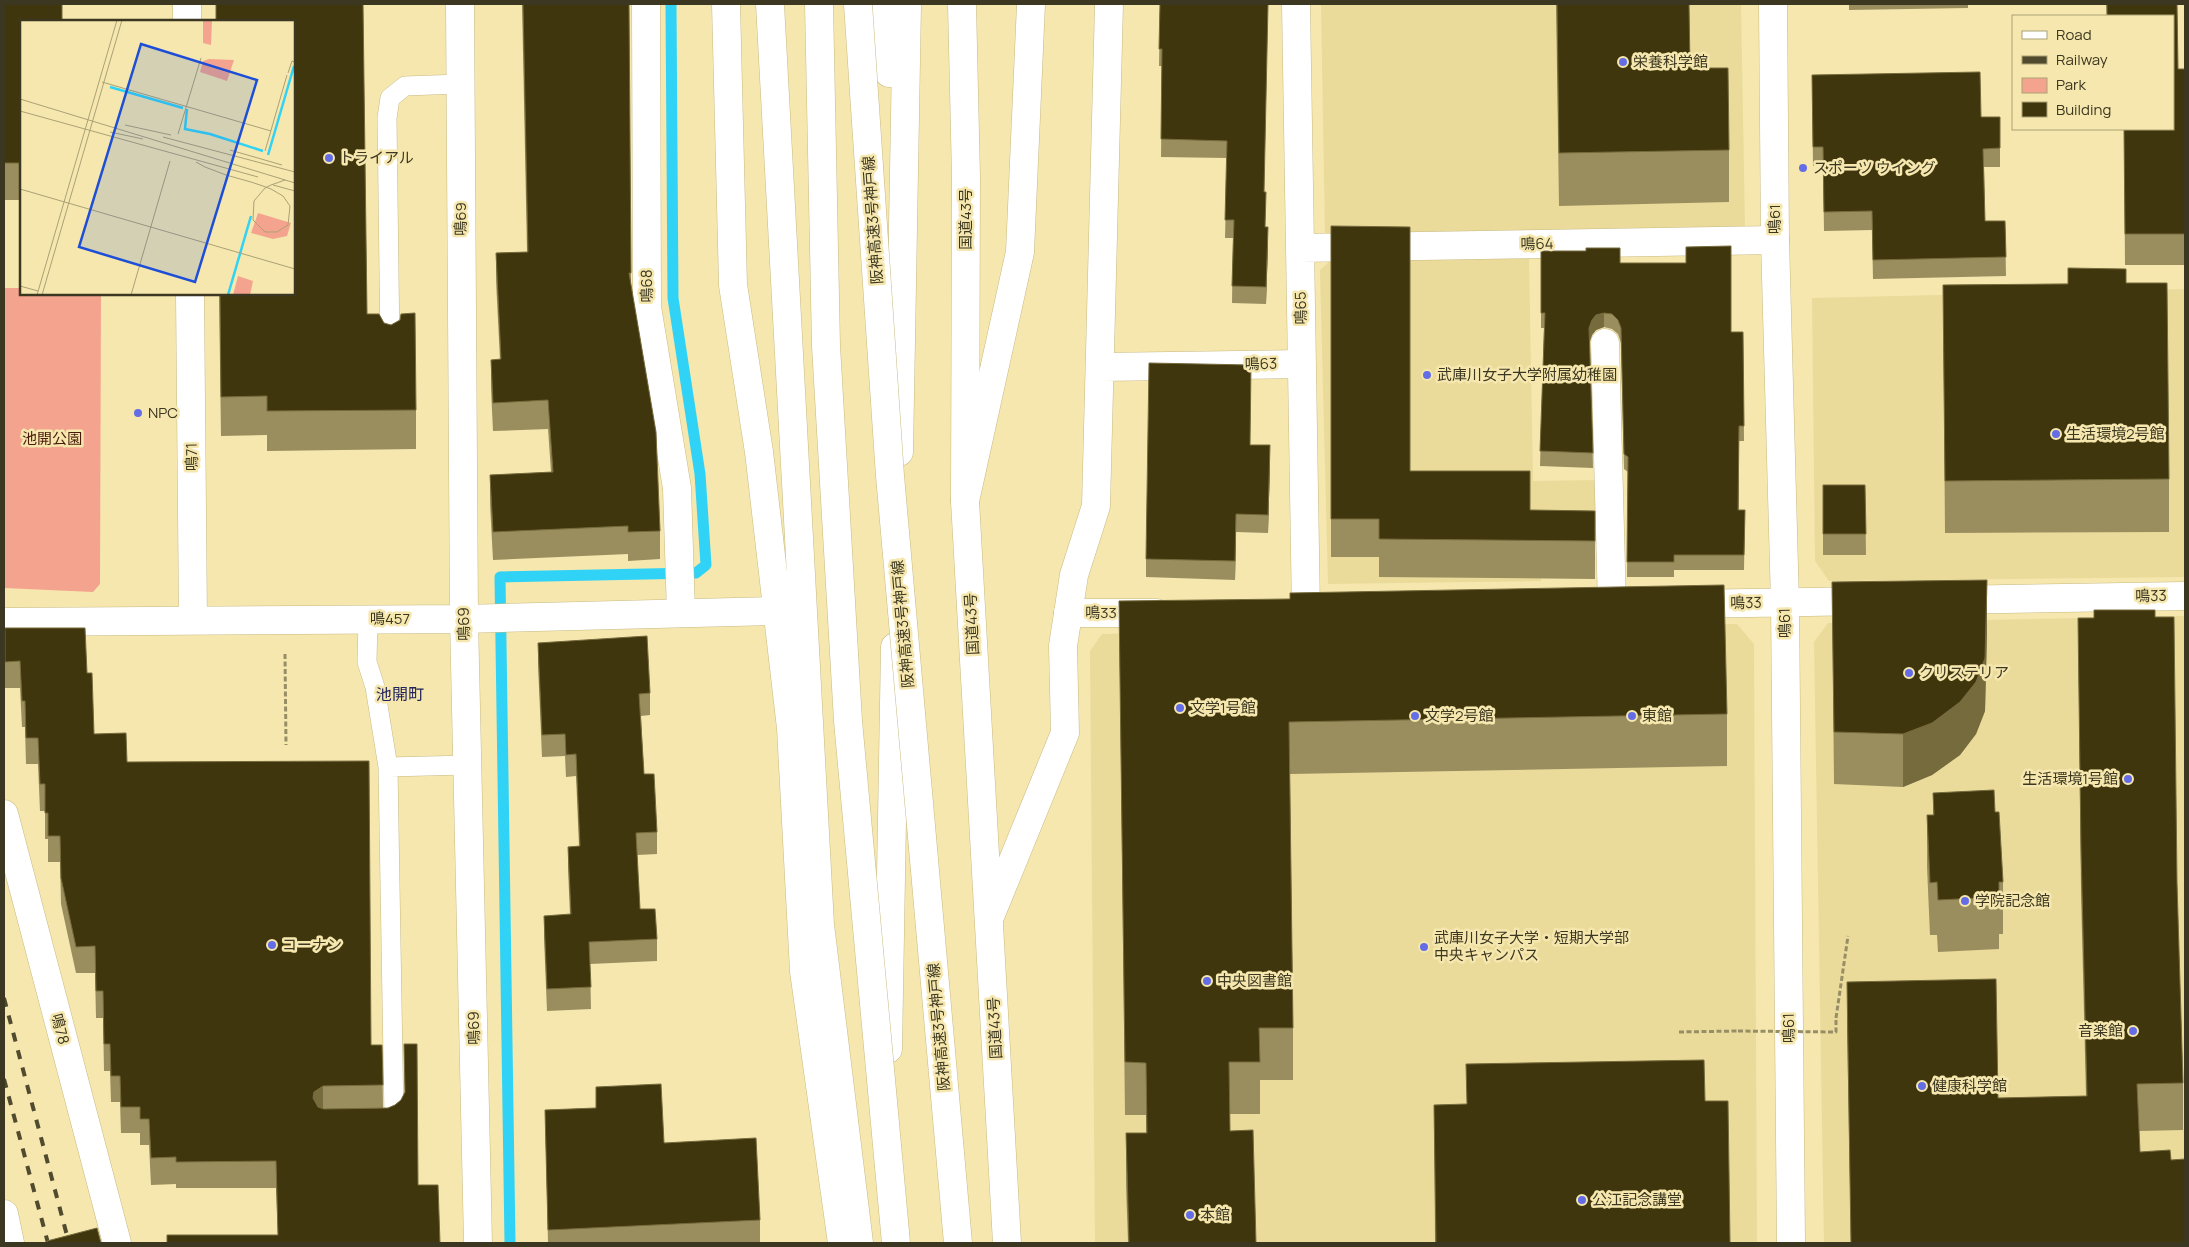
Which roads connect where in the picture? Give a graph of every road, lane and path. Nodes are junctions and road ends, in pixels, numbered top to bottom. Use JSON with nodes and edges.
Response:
{"nodes":[{"id":1,"x":186,"y":4,"type":"edge"},
{"id":2,"x":460,"y":4,"type":"edge"},
{"id":3,"x":646,"y":4,"type":"edge"},
{"id":4,"x":726,"y":4,"type":"edge"},
{"id":5,"x":770,"y":4,"type":"edge"},
{"id":6,"x":819,"y":4,"type":"edge"},
{"id":7,"x":858,"y":4,"type":"edge"},
{"id":8,"x":886,"y":4,"type":"edge"},
{"id":9,"x":908,"y":4,"type":"edge"},
{"id":10,"x":962,"y":4,"type":"edge"},
{"id":11,"x":980,"y":4,"type":"edge"},
{"id":12,"x":1109,"y":4,"type":"edge"},
{"id":13,"x":1296,"y":4,"type":"edge"},
{"id":14,"x":1773,"y":4,"type":"edge"},
{"id":15,"x":1031,"y":10,"type":"edge"},
{"id":16,"x":187,"y":20,"type":"edge"},
{"id":17,"x":460,"y":84,"type":"junction"},
{"id":18,"x":966,"y":177,"type":"junction"},
{"id":19,"x":1775,"y":240,"type":"junction"},
{"id":20,"x":1300,"y":248,"type":"junction"},
{"id":21,"x":190,"y":295,"type":"edge"},
{"id":22,"x":901,"y":322,"type":"junction"},
{"id":23,"x":1605,"y":343,"type":"dead end"},
{"id":24,"x":390,"y":353,"type":"edge"},
{"id":25,"x":1302,"y":364,"type":"junction"},
{"id":26,"x":1101,"y":367,"type":"junction"},
{"id":27,"x":965,"y":501,"type":"junction"},
{"id":28,"x":680,"y":589,"type":"junction"},
{"id":29,"x":2185,"y":596,"type":"edge"},
{"id":30,"x":1922,"y":600,"type":"edge"},
{"id":31,"x":1893,"y":601,"type":"edge"},
{"id":32,"x":1785,"y":603,"type":"junction"},
{"id":33,"x":776,"y":611,"type":"junction"},
{"id":34,"x":1335,"y":611,"type":"edge"},
{"id":35,"x":1177,"y":612,"type":"edge"},
{"id":36,"x":1068,"y":613,"type":"junction"},
{"id":37,"x":489,"y":618,"type":"junction"},
{"id":38,"x":368,"y":619,"type":"junction"},
{"id":39,"x":193,"y":620,"type":"junction"},
{"id":40,"x":4,"y":622,"type":"edge"},
{"id":41,"x":285,"y":648,"type":"dead end"},
{"id":42,"x":286,"y":746,"type":"dead end"},
{"id":43,"x":468,"y":765,"type":"junction"},
{"id":44,"x":388,"y":767,"type":"junction"},
{"id":45,"x":4,"y":814,"type":"edge"},
{"id":46,"x":989,"y":919,"type":"junction"},
{"id":47,"x":1848,"y":936,"type":"dead end"},
{"id":48,"x":1679,"y":1032,"type":"dead end"},
{"id":49,"x":361,"y":1124,"type":"edge"},
{"id":50,"x":4,"y":1214,"type":"edge"},
{"id":51,"x":10,"y":1243,"type":"edge"},
{"id":52,"x":117,"y":1243,"type":"edge"},
{"id":53,"x":478,"y":1243,"type":"edge"},
{"id":54,"x":842,"y":1243,"type":"edge"},
{"id":55,"x":858,"y":1243,"type":"edge"},
{"id":56,"x":884,"y":1243,"type":"edge"},
{"id":57,"x":896,"y":1243,"type":"edge"},
{"id":58,"x":958,"y":1243,"type":"edge"},
{"id":59,"x":1007,"y":1243,"type":"edge"},
{"id":60,"x":1791,"y":1243,"type":"edge"}],
"edges":[{"from":1,"to":16,"type":"main road"},
{"from":2,"to":17,"type":"main road","name":"鳴69"},
{"from":3,"to":28,"type":"main road","name":"鳴68"},
{"from":4,"to":33,"type":"main road"},
{"from":5,"to":55,"type":"main road"},
{"from":6,"to":57,"type":"main road","bridge":true},
{"from":7,"to":58,"type":"main road","name":"阪神高速3号神戸線","bridge":true},
{"from":8,"to":22,"type":"main road"},
{"from":9,"to":22,"type":"main road"},
{"from":10,"to":18,"type":"main road","name":"国道43号"},
{"from":11,"to":18,"type":"main road"},
{"from":12,"to":26,"type":"main road"},
{"from":13,"to":20,"type":"main road","name":"鳴65"},
{"from":14,"to":19,"type":"main road","name":"鳴61"},
{"from":15,"to":27,"type":"main road"},
{"from":17,"to":24,"type":"lane"},
{"from":17,"to":37,"type":"main road","name":"鳴69"},
{"from":18,"to":27,"type":"main road","name":"国道43号"},
{"from":19,"to":20,"type":"main road","name":"鳴64"},
{"from":19,"to":32,"type":"main road","name":"鳴61"},
{"from":20,"to":25,"type":"main road","name":"鳴65"},
{"from":21,"to":39,"type":"main road","name":"鳴71"},
{"from":22,"to":56,"type":"main road"},
{"from":23,"to":32,"type":"main road","name":"鳴33"},
{"from":25,"to":26,"type":"main road","name":"鳴63"},
{"from":25,"to":34,"type":"main road","name":"鳴65"},
{"from":26,"to":36,"type":"main road"},
{"from":27,"to":46,"type":"main road","name":"国道43号"},
{"from":28,"to":33,"type":"main road","name":"鳴457"},
{"from":28,"to":37,"type":"main road","name":"鳴457"},
{"from":29,"to":30,"type":"main road","name":"鳴33"},
{"from":31,"to":32,"type":"main road","name":"鳴33"},
{"from":32,"to":60,"type":"main road","name":"鳴61"},
{"from":33,"to":54,"type":"main road"},
{"from":35,"to":36,"type":"main road","name":"鳴33"},
{"from":36,"to":46,"type":"main road"},
{"from":37,"to":38,"type":"main road","name":"鳴457"},
{"from":37,"to":43,"type":"main road","name":"鳴69"},
{"from":38,"to":39,"type":"main road","name":"鳴457"},
{"from":38,"to":44,"type":"lane"},
{"from":39,"to":40,"type":"main road","name":"鳴457"},
{"from":41,"to":42,"type":"path"},
{"from":43,"to":44,"type":"lane"},
{"from":43,"to":53,"type":"main road","name":"鳴69"},
{"from":44,"to":49,"type":"lane"},
{"from":45,"to":52,"type":"main road","name":"鳴78"},
{"from":46,"to":59,"type":"main road","name":"国道43号"},
{"from":47,"to":48,"type":"path","bridge":true},
{"from":50,"to":51,"type":"main road"}]}
